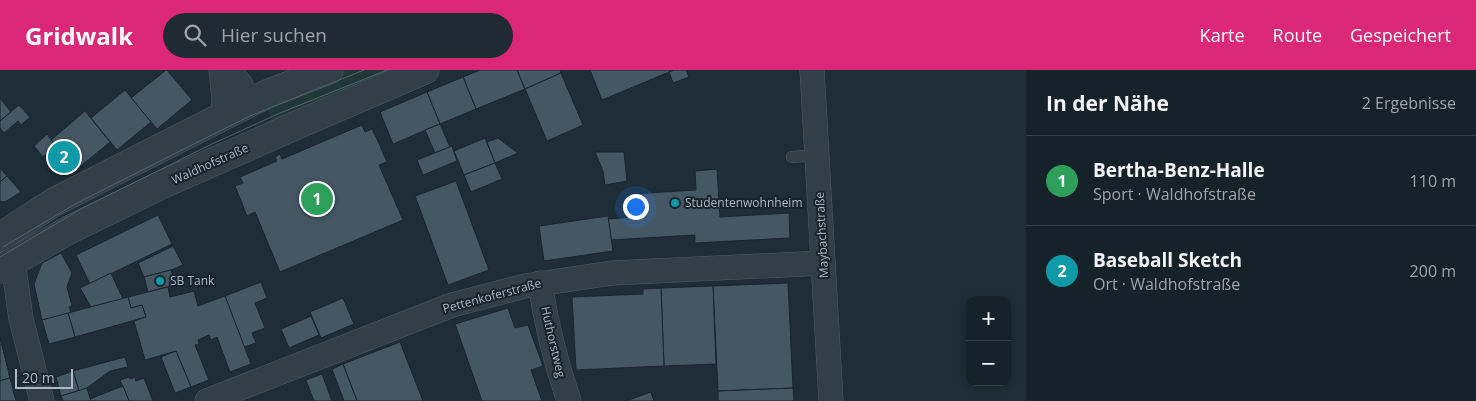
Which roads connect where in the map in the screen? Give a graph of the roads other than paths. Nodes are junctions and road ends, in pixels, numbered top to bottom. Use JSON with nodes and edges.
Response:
{"nodes":[{"id":1,"x":221,"y":70,"type":"edge"},
{"id":2,"x":228,"y":70,"type":"edge"},
{"id":3,"x":329,"y":70,"type":"edge"},
{"id":4,"x":425,"y":70,"type":"edge"},
{"id":5,"x":812,"y":70,"type":"edge"},
{"id":6,"x":249,"y":103,"type":"junction"},
{"id":7,"x":223,"y":116,"type":"junction"},
{"id":8,"x":817,"y":154,"type":"junction"},
{"id":9,"x":229,"y":155,"type":"junction"},
{"id":10,"x":792,"y":156,"type":"dead end"},
{"id":11,"x":5,"y":227,"type":"edge"},
{"id":12,"x":823,"y":263,"type":"junction"},
{"id":13,"x":6,"y":266,"type":"edge"},
{"id":14,"x":540,"y":283,"type":"junction"},
{"id":15,"x":0,"y":303,"type":"edge"},
{"id":16,"x":21,"y":319,"type":"junction"},
{"id":17,"x":42,"y":401,"type":"edge"},
{"id":18,"x":207,"y":401,"type":"edge"},
{"id":19,"x":569,"y":401,"type":"edge"},
{"id":20,"x":831,"y":401,"type":"edge"}],
"edges":[{"from":1,"to":7,"type":"street"},
{"from":2,"to":6,"type":"street"},
{"from":3,"to":6,"type":"street"},
{"from":4,"to":9,"type":"street","name":"Waldhofstraße"},
{"from":5,"to":8,"type":"street","name":"Maybachstraße"},
{"from":6,"to":7,"type":"street"},
{"from":6,"to":9,"type":"street"},
{"from":7,"to":11,"type":"street"},
{"from":8,"to":10,"type":"lane"},
{"from":8,"to":12,"type":"street","name":"Maybachstraße"},
{"from":9,"to":13,"type":"street","name":"Waldhofstraße"},
{"from":12,"to":14,"type":"street","name":"Pettenkoferstraße"},
{"from":12,"to":20,"type":"street","name":"Maybachstraße"},
{"from":13,"to":16,"type":"street"},
{"from":14,"to":18,"type":"street","name":"Pettenkoferstraße"},
{"from":14,"to":19,"type":"street","name":"Huthorstweg"},
{"from":15,"to":16,"type":"street"},
{"from":16,"to":17,"type":"street"}]}
